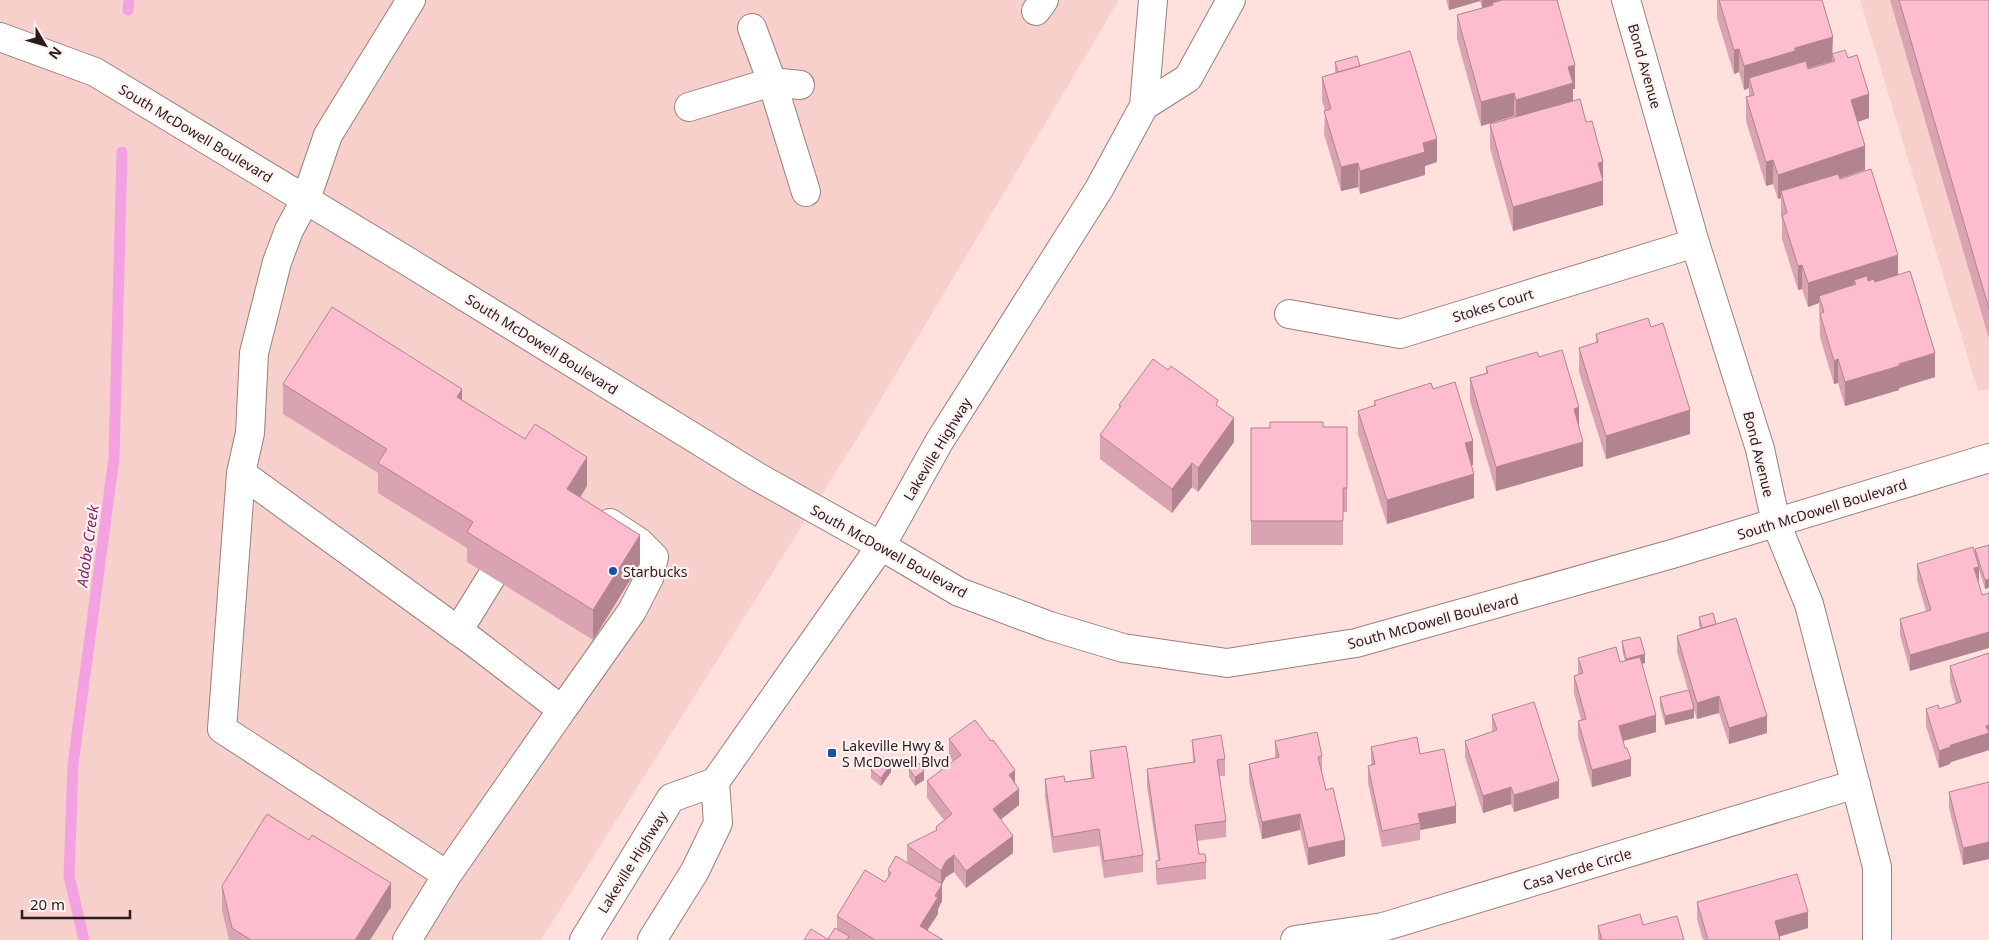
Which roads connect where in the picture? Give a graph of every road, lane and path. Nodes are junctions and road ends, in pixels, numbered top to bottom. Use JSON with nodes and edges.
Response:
{"nodes":[{"id":1,"x":411,"y":0,"type":"edge"},
{"id":2,"x":1153,"y":0,"type":"edge"},
{"id":3,"x":1231,"y":0,"type":"edge"},
{"id":4,"x":1626,"y":0,"type":"edge"},
{"id":5,"x":752,"y":28,"type":"dead end"},
{"id":6,"x":0,"y":36,"type":"edge"},
{"id":7,"x":772,"y":82,"type":"junction"},
{"id":8,"x":800,"y":85,"type":"dead end"},
{"id":9,"x":1144,"y":106,"type":"junction"},
{"id":10,"x":689,"y":107,"type":"dead end"},
{"id":11,"x":806,"y":192,"type":"dead end"},
{"id":12,"x":306,"y":199,"type":"junction"},
{"id":13,"x":1695,"y":243,"type":"junction"},
{"id":14,"x":1289,"y":314,"type":"dead end"},
{"id":15,"x":1989,"y":458,"type":"edge"},
{"id":16,"x":241,"y":473,"type":"junction"},
{"id":17,"x":592,"y":512,"type":"edge"},
{"id":18,"x":1776,"y":523,"type":"junction"},
{"id":19,"x":881,"y":546,"type":"junction"},
{"id":20,"x":492,"y":576,"type":"edge"},
{"id":21,"x":458,"y":631,"type":"junction"},
{"id":22,"x":562,"y":710,"type":"junction"},
{"id":23,"x":715,"y":782,"type":"junction"},
{"id":24,"x":1856,"y":784,"type":"junction"},
{"id":25,"x":446,"y":875,"type":"junction"},
{"id":26,"x":406,"y":940,"type":"edge"},
{"id":27,"x":584,"y":940,"type":"edge"},
{"id":28,"x":652,"y":940,"type":"edge"},
{"id":29,"x":1295,"y":940,"type":"edge"},
{"id":30,"x":1877,"y":940,"type":"edge"}],
"edges":[{"from":1,"to":12,"type":"street"},
{"from":2,"to":9,"type":"street","name":"Lakeville Highway"},
{"from":3,"to":9,"type":"street","name":"Lakeville Highway"},
{"from":4,"to":13,"type":"street","name":"Bond Avenue"},
{"from":5,"to":7,"type":"street"},
{"from":6,"to":12,"type":"street","name":"South McDowell Boulevard"},
{"from":7,"to":8,"type":"street"},
{"from":7,"to":10,"type":"street"},
{"from":7,"to":11,"type":"street"},
{"from":9,"to":19,"type":"street","name":"Lakeville Highway"},
{"from":12,"to":16,"type":"street"},
{"from":12,"to":19,"type":"street","name":"South McDowell Boulevard"},
{"from":13,"to":14,"type":"street","name":"Stokes Court"},
{"from":13,"to":18,"type":"street","name":"Bond Avenue"},
{"from":15,"to":18,"type":"street","name":"South McDowell Boulevard"},
{"from":16,"to":21,"type":"street"},
{"from":16,"to":25,"type":"street"},
{"from":17,"to":22,"type":"street"},
{"from":18,"to":19,"type":"street","name":"South McDowell Boulevard"},
{"from":18,"to":24,"type":"street","name":"Bond Avenue"},
{"from":19,"to":23,"type":"street","name":"Lakeville Highway"},
{"from":20,"to":21,"type":"street"},
{"from":21,"to":22,"type":"street"},
{"from":22,"to":25,"type":"street"},
{"from":23,"to":27,"type":"street","name":"Lakeville Highway"},
{"from":23,"to":28,"type":"street"},
{"from":24,"to":29,"type":"street","name":"Casa Verde Circle"},
{"from":24,"to":30,"type":"street","name":"Bond Avenue"},
{"from":25,"to":26,"type":"street"}]}
